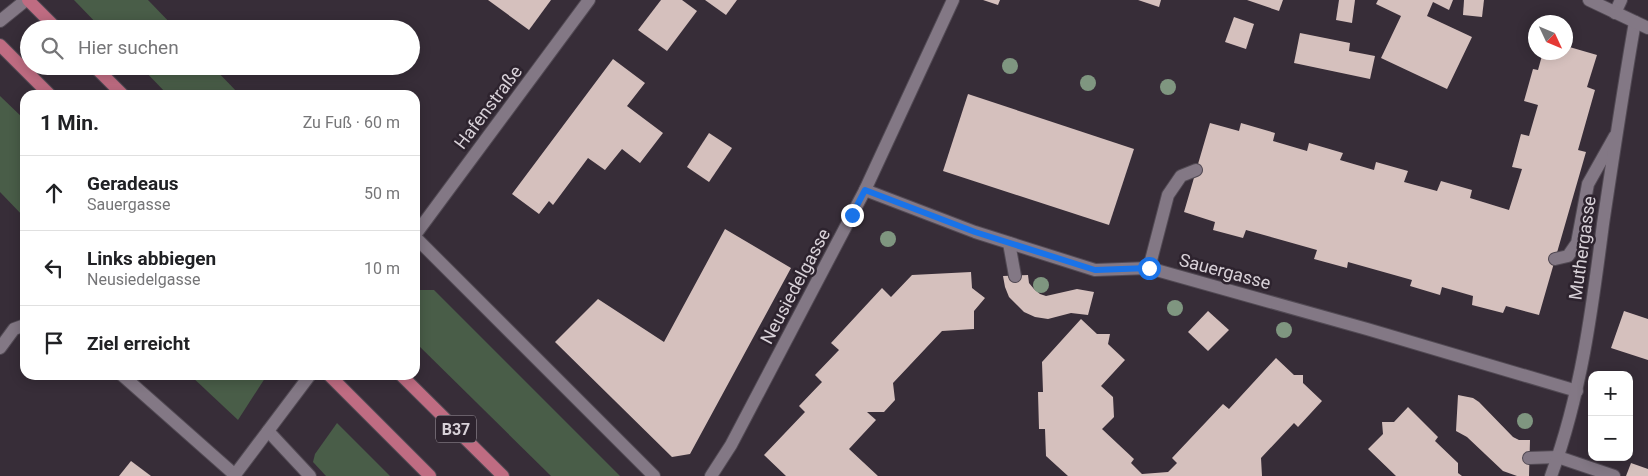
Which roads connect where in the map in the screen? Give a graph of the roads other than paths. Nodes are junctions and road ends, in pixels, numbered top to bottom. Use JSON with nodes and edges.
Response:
{"nodes":[{"id":1,"x":27,"y":0,"type":"edge"},
{"id":2,"x":589,"y":0,"type":"edge"},
{"id":3,"x":953,"y":0,"type":"edge"},
{"id":4,"x":1589,"y":0,"type":"edge"},
{"id":5,"x":1621,"y":0,"type":"edge"},
{"id":6,"x":1615,"y":13,"type":"junction"},
{"id":7,"x":48,"y":20,"type":"edge"},
{"id":8,"x":0,"y":21,"type":"edge"},
{"id":9,"x":1635,"y":22,"type":"junction"},
{"id":10,"x":1648,"y":28,"type":"edge"},
{"id":11,"x":0,"y":45,"type":"edge"},
{"id":12,"x":20,"y":65,"type":"edge"},
{"id":13,"x":30,"y":75,"type":"edge"},
{"id":14,"x":103,"y":75,"type":"edge"},
{"id":15,"x":45,"y":90,"type":"edge"},
{"id":16,"x":118,"y":90,"type":"edge"},
{"id":17,"x":1616,"y":136,"type":"junction"},
{"id":18,"x":1196,"y":170,"type":"dead end"},
{"id":19,"x":865,"y":190,"type":"junction"},
{"id":20,"x":420,"y":229,"type":"edge"},
{"id":21,"x":420,"y":241,"type":"edge"},
{"id":22,"x":1009,"y":243,"type":"junction"},
{"id":23,"x":1555,"y":259,"type":"dead end"},
{"id":24,"x":1149,"y":268,"type":"junction"},
{"id":25,"x":1015,"y":276,"type":"dead end"},
{"id":26,"x":20,"y":327,"type":"edge"},
{"id":27,"x":0,"y":348,"type":"edge"},
{"id":28,"x":128,"y":380,"type":"edge"},
{"id":29,"x":306,"y":380,"type":"edge"},
{"id":30,"x":334,"y":380,"type":"edge"},
{"id":31,"x":406,"y":380,"type":"edge"},
{"id":32,"x":1577,"y":391,"type":"junction"},
{"id":33,"x":268,"y":431,"type":"junction"},
{"id":34,"x":1558,"y":457,"type":"junction"},
{"id":35,"x":1529,"y":458,"type":"dead end"},
{"id":36,"x":235,"y":476,"type":"edge"},
{"id":37,"x":310,"y":476,"type":"edge"},
{"id":38,"x":430,"y":476,"type":"edge"},
{"id":39,"x":502,"y":476,"type":"edge"},
{"id":40,"x":654,"y":476,"type":"edge"},
{"id":41,"x":711,"y":476,"type":"edge"},
{"id":42,"x":1551,"y":476,"type":"edge"},
{"id":43,"x":1614,"y":476,"type":"edge"}],
"edges":[{"from":1,"to":7,"type":"main road"},
{"from":1,"to":8,"type":"street"},
{"from":2,"to":20,"type":"street","name":"Hafenstraße"},
{"from":3,"to":19,"type":"street","name":"Neusiedelgasse"},
{"from":4,"to":6,"type":"street"},
{"from":5,"to":6,"type":"street"},
{"from":6,"to":9,"type":"street"},
{"from":9,"to":10,"type":"street"},
{"from":9,"to":17,"type":"street","name":"Muthergasse"},
{"from":11,"to":12,"type":"main road"},
{"from":13,"to":15,"type":"main road"},
{"from":14,"to":16,"type":"main road"},
{"from":17,"to":23,"type":"street"},
{"from":17,"to":32,"type":"street","name":"Muthergasse"},
{"from":18,"to":24,"type":"street"},
{"from":19,"to":22,"type":"street","name":"Sauergasse"},
{"from":19,"to":41,"type":"street","name":"Neusiedelgasse"},
{"from":21,"to":40,"type":"street"},
{"from":22,"to":24,"type":"street","name":"Sauergasse"},
{"from":22,"to":25,"type":"street"},
{"from":24,"to":32,"type":"street","name":"Sauergasse"},
{"from":26,"to":27,"type":"street"},
{"from":28,"to":36,"type":"street"},
{"from":29,"to":33,"type":"street"},
{"from":30,"to":38,"type":"main road"},
{"from":31,"to":39,"type":"main road","number":"B37"},
{"from":32,"to":34,"type":"street","name":"Muthergasse"},
{"from":33,"to":36,"type":"street"},
{"from":33,"to":37,"type":"street"},
{"from":34,"to":35,"type":"street"},
{"from":34,"to":42,"type":"street","name":"Muthergasse"},
{"from":34,"to":43,"type":"street"}]}
